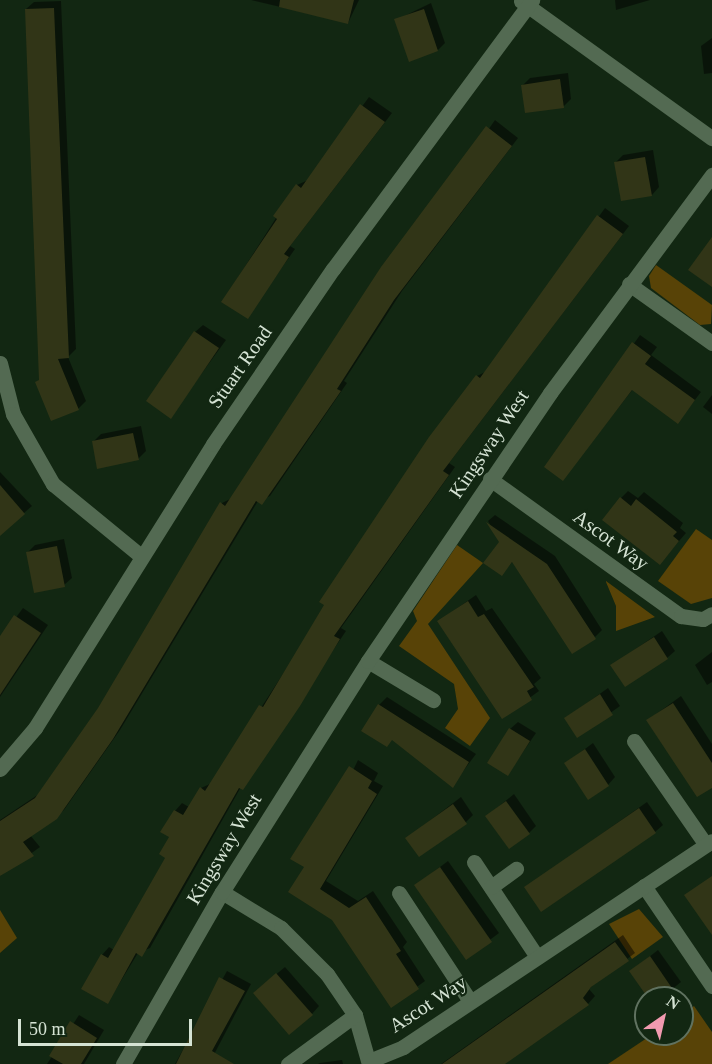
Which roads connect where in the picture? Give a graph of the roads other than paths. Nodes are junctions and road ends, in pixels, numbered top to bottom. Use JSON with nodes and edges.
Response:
{"nodes":[{"id":1,"x":526,"y":2,"type":"edge"},
{"id":2,"x":712,"y":138,"type":"edge"},
{"id":3,"x":712,"y":175,"type":"edge"},
{"id":4,"x":629,"y":284,"type":"junction"},
{"id":5,"x":712,"y":344,"type":"edge"},
{"id":6,"x":0,"y":363,"type":"edge"},
{"id":7,"x":490,"y":479,"type":"junction"},
{"id":8,"x":141,"y":556,"type":"junction"},
{"id":9,"x":712,"y":614,"type":"edge"},
{"id":10,"x":368,"y":661,"type":"junction"},
{"id":11,"x":433,"y":700,"type":"dead end"},
{"id":12,"x":634,"y":741,"type":"dead end"},
{"id":13,"x":0,"y":769,"type":"edge"},
{"id":14,"x":709,"y":843,"type":"edge"},
{"id":15,"x":474,"y":862,"type":"dead end"},
{"id":16,"x":516,"y":869,"type":"dead end"},
{"id":17,"x":491,"y":886,"type":"junction"},
{"id":18,"x":644,"y":886,"type":"junction"},
{"id":19,"x":222,"y":891,"type":"junction"},
{"id":20,"x":399,"y":893,"type":"dead end"},
{"id":21,"x":537,"y":957,"type":"junction"},
{"id":22,"x":712,"y":986,"type":"edge"},
{"id":23,"x":470,"y":1001,"type":"junction"},
{"id":24,"x":355,"y":1016,"type":"junction"},
{"id":25,"x":369,"y":1062,"type":"edge"},
{"id":26,"x":123,"y":1064,"type":"edge"},
{"id":27,"x":288,"y":1064,"type":"edge"}],
"edges":[{"from":1,"to":2,"type":"street"},
{"from":1,"to":8,"type":"street","name":"Stuart Road"},
{"from":3,"to":4,"type":"street","name":"Kingsway West"},
{"from":4,"to":5,"type":"street"},
{"from":4,"to":7,"type":"street","name":"Kingsway West"},
{"from":6,"to":8,"type":"street"},
{"from":7,"to":9,"type":"street","name":"Ascot Way"},
{"from":7,"to":10,"type":"street","name":"Kingsway West"},
{"from":8,"to":13,"type":"street","name":"Stuart Road"},
{"from":10,"to":11,"type":"street"},
{"from":10,"to":19,"type":"street","name":"Kingsway West"},
{"from":12,"to":14,"type":"street","name":"Ascot Way"},
{"from":14,"to":18,"type":"street","name":"Ascot Way"},
{"from":15,"to":17,"type":"street"},
{"from":16,"to":17,"type":"street"},
{"from":17,"to":21,"type":"street"},
{"from":18,"to":21,"type":"street","name":"Ascot Way"},
{"from":18,"to":22,"type":"street"},
{"from":19,"to":24,"type":"street"},
{"from":19,"to":26,"type":"street","name":"Kingsway West"},
{"from":20,"to":23,"type":"street"},
{"from":21,"to":23,"type":"street","name":"Ascot Way"},
{"from":23,"to":25,"type":"street","name":"Ascot Way"},
{"from":24,"to":25,"type":"street"},
{"from":24,"to":27,"type":"street"}]}
